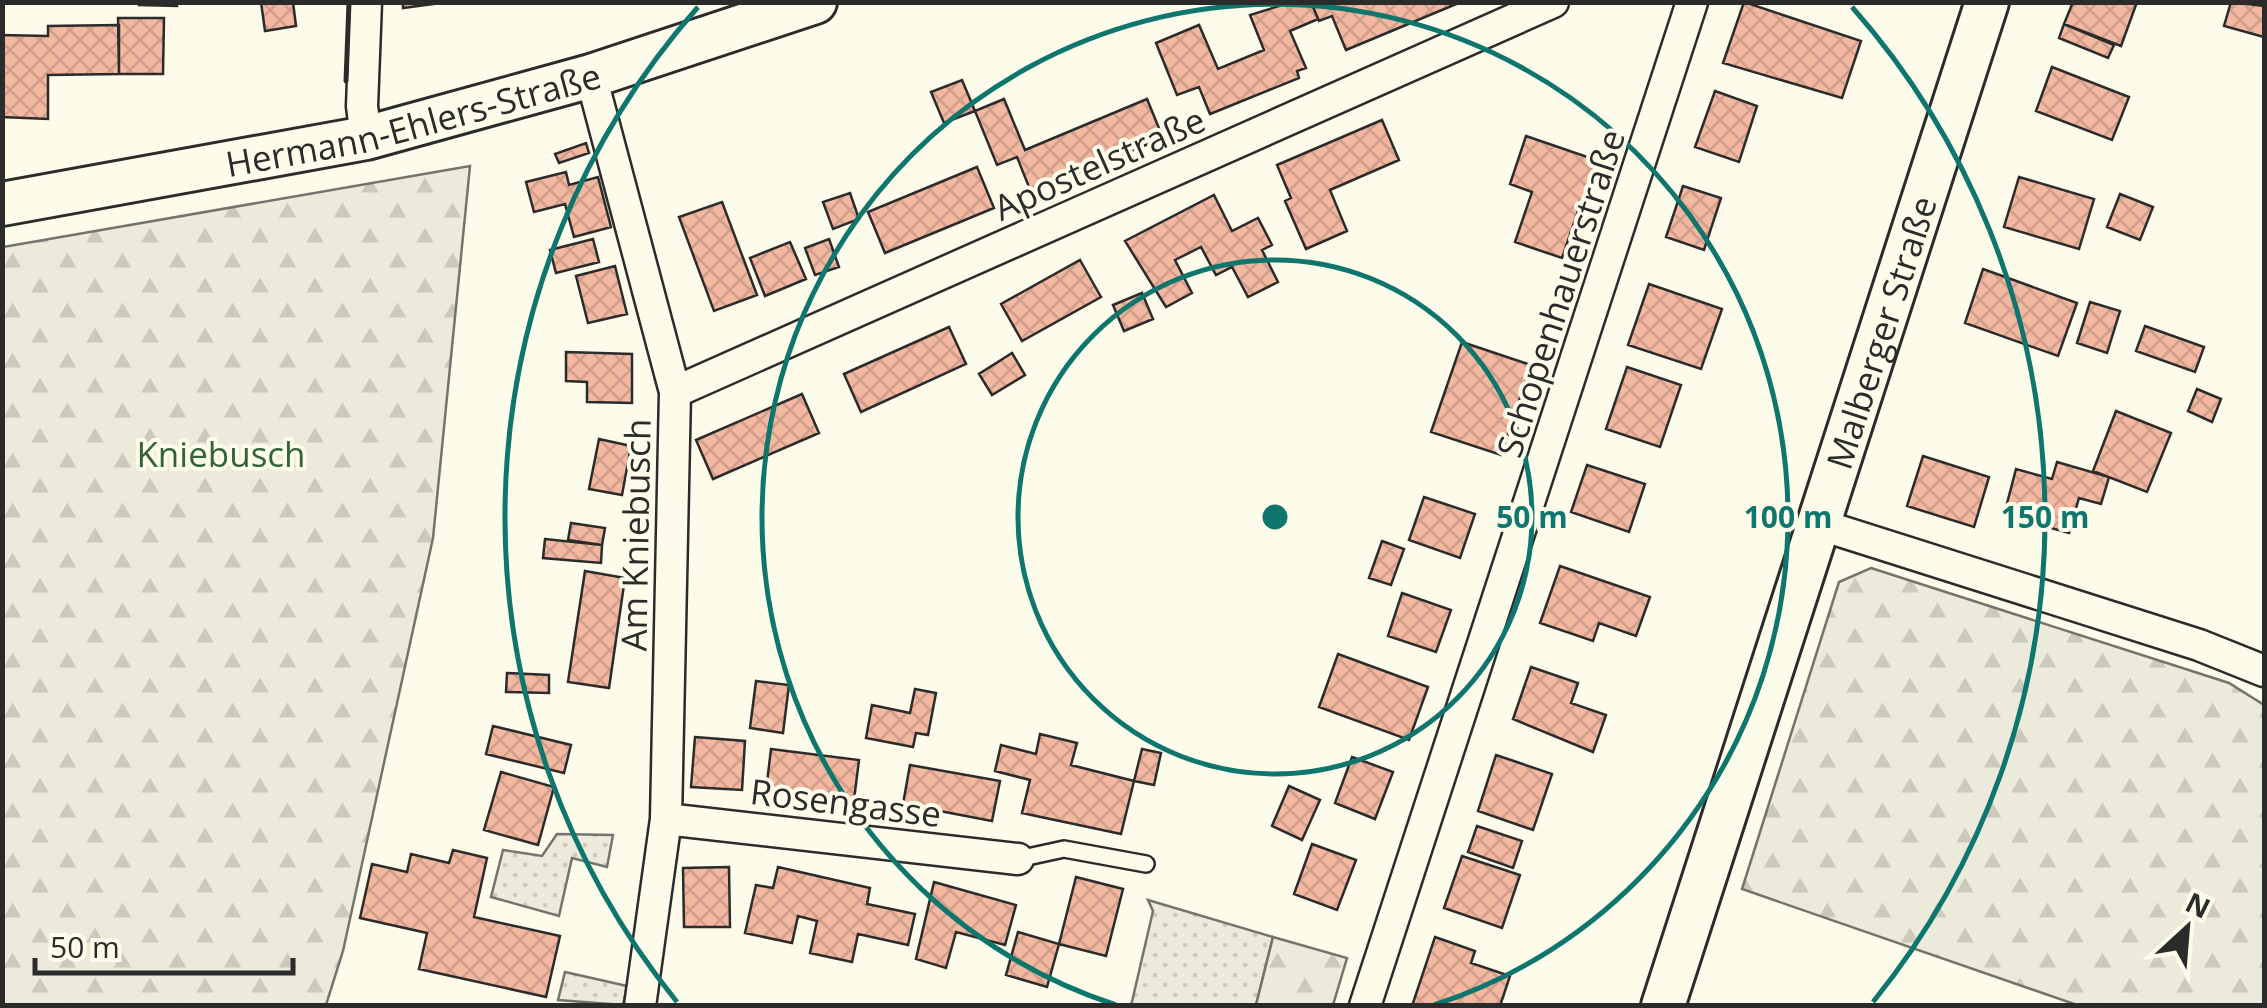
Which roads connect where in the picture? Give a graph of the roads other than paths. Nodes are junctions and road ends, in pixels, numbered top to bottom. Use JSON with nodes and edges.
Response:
{"nodes":[{"id":1,"x":366,"y":2,"type":"edge"},
{"id":2,"x":815,"y":2,"type":"edge"},
{"id":3,"x":1553,"y":2,"type":"edge"},
{"id":4,"x":1692,"y":2,"type":"edge"},
{"id":5,"x":1987,"y":2,"type":"edge"},
{"id":6,"x":591,"y":76,"type":"junction"},
{"id":7,"x":366,"y":138,"type":"junction"},
{"id":8,"x":2,"y":204,"type":"edge"},
{"id":9,"x":676,"y":392,"type":"junction"},
{"id":10,"x":1818,"y":524,"type":"junction"},
{"id":11,"x":2264,"y":671,"type":"edge"},
{"id":12,"x":666,"y":818,"type":"junction"},
{"id":13,"x":1018,"y":859,"type":"joint"},
{"id":14,"x":1146,"y":864,"type":"dead end"},
{"id":15,"x":640,"y":1006,"type":"edge"},
{"id":16,"x":1365,"y":1006,"type":"edge"},
{"id":17,"x":1663,"y":1006,"type":"edge"}],
"edges":[{"from":1,"to":7,"type":"street"},
{"from":2,"to":6,"type":"street","name":"Hermann-Ehlers-Straße"},
{"from":3,"to":9,"type":"street","name":"Apostelstraße"},
{"from":4,"to":16,"type":"street","name":"Schopenhauerstraße"},
{"from":5,"to":10,"type":"street","name":"Malberger Straße"},
{"from":6,"to":7,"type":"street","name":"Hermann-Ehlers-Straße"},
{"from":6,"to":9,"type":"street","name":"Am Kniebusch"},
{"from":7,"to":8,"type":"street","name":"Hermann-Ehlers-Straße"},
{"from":9,"to":12,"type":"street","name":"Am Kniebusch"},
{"from":10,"to":11,"type":"street"},
{"from":10,"to":17,"type":"street","name":"Malberger Straße"},
{"from":12,"to":13,"type":"street","name":"Rosengasse"},
{"from":12,"to":15,"type":"street","name":"Am Kniebusch"},
{"from":13,"to":14,"type":"lane"}]}
